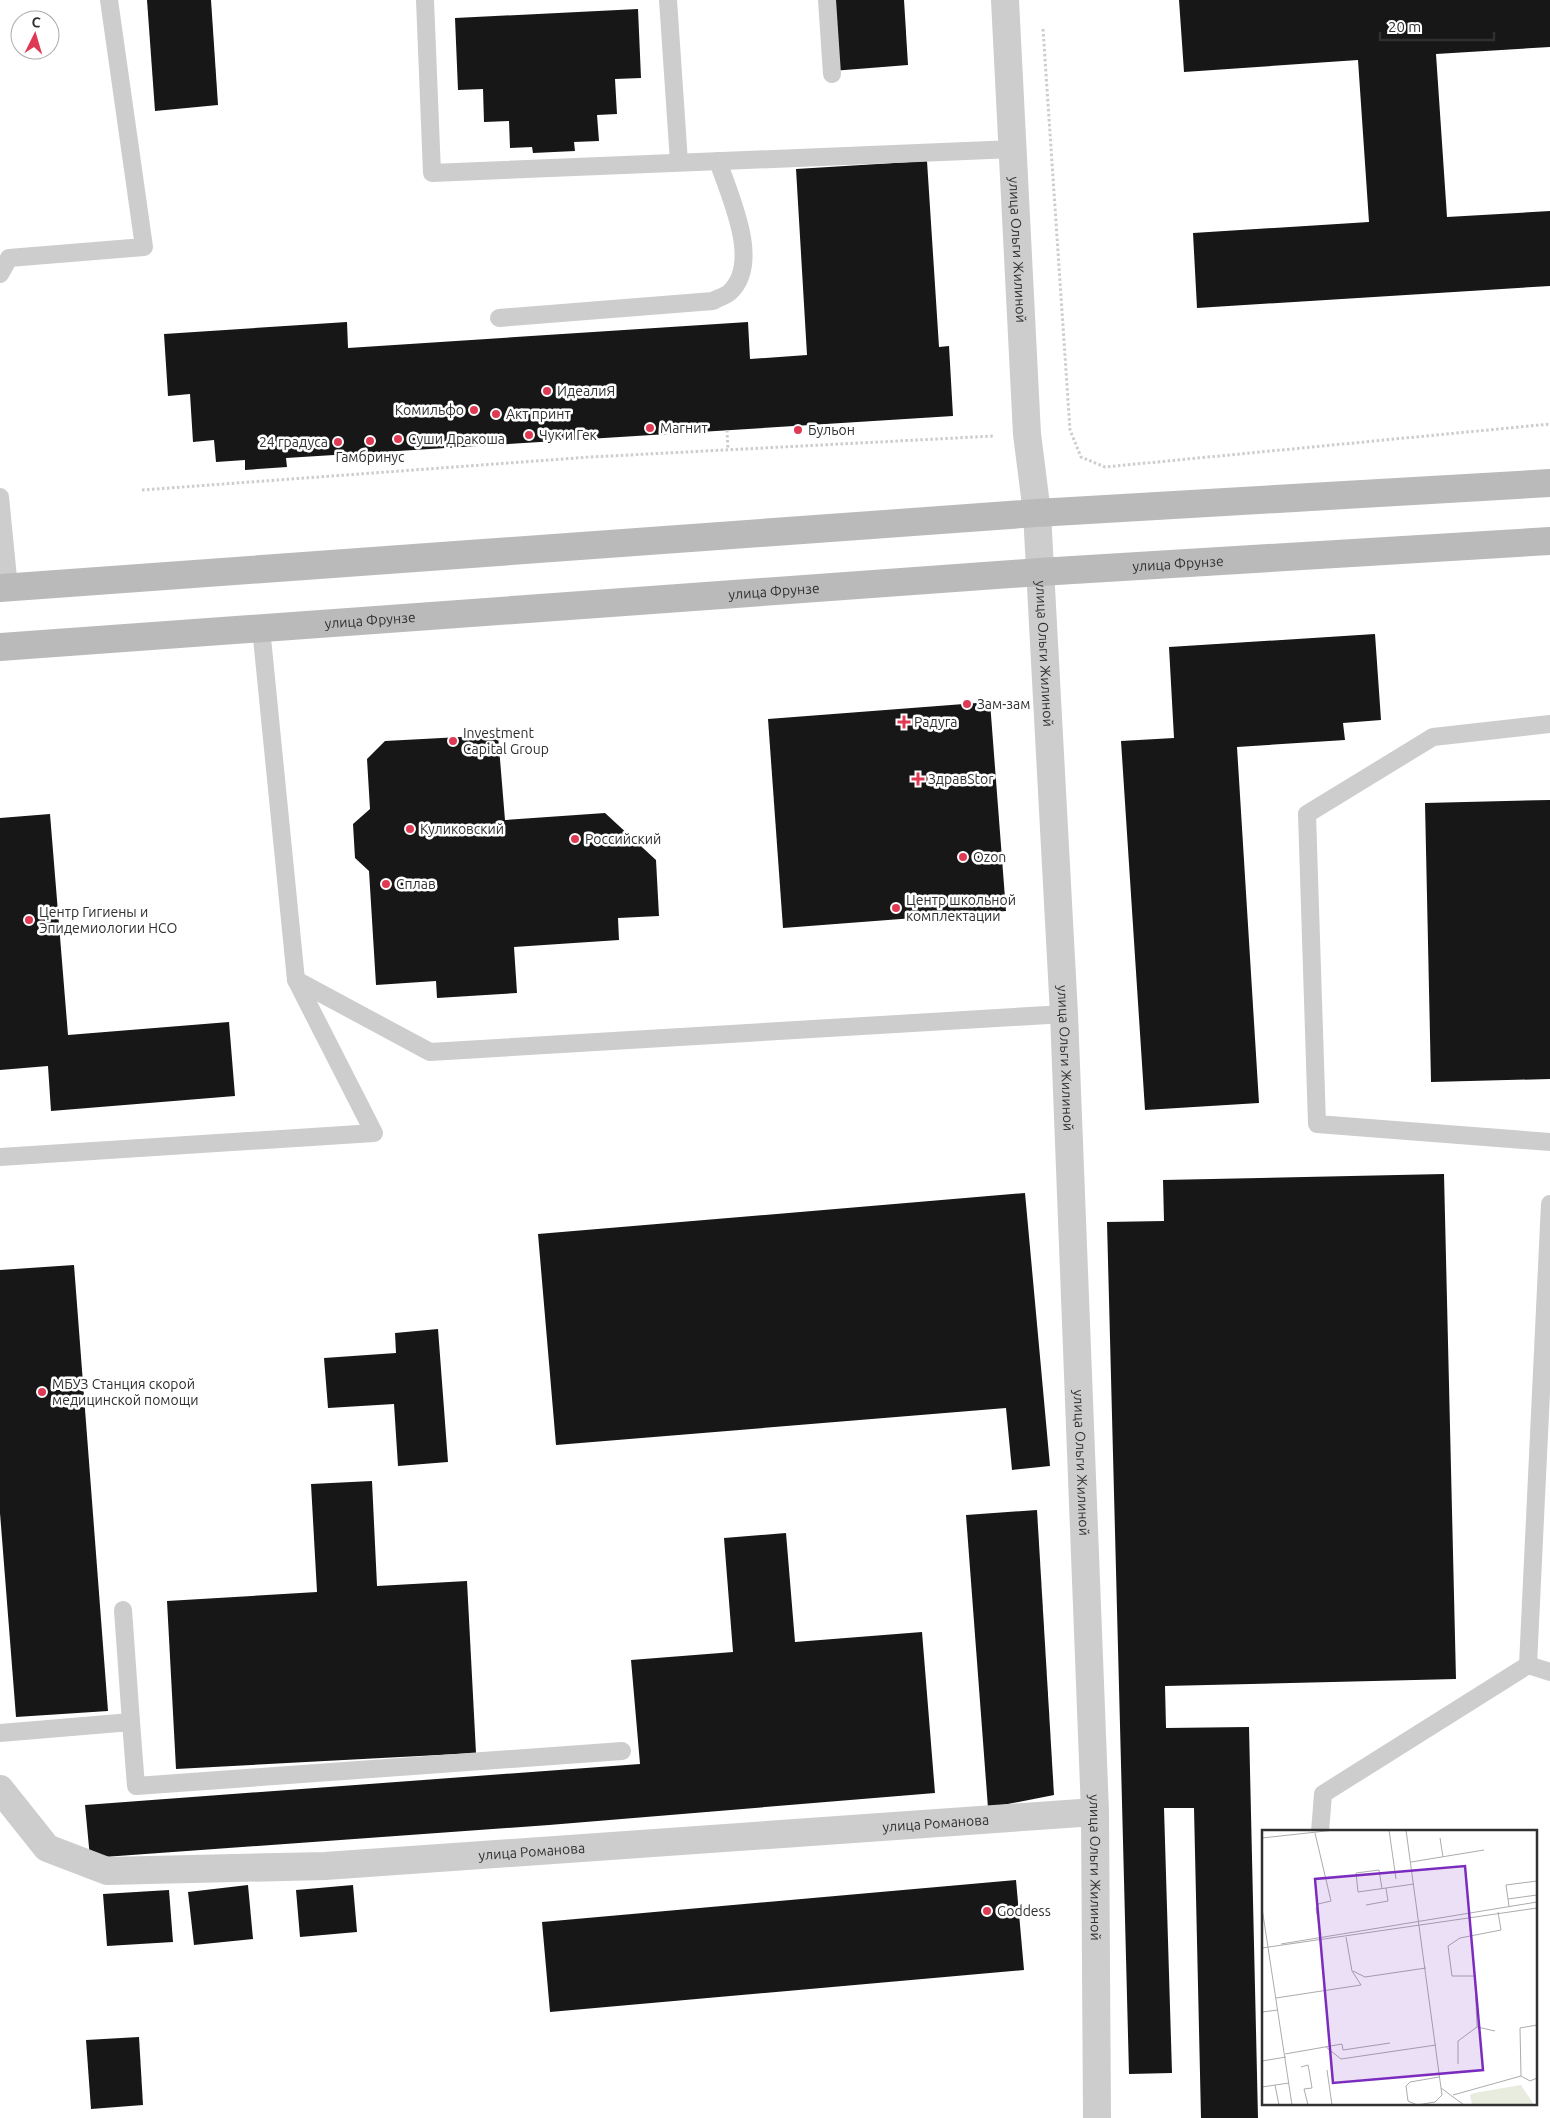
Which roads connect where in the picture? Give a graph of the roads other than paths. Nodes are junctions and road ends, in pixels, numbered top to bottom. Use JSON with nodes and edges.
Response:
{"nodes":[{"id":1,"x":109,"y":0,"type":"edge"},
{"id":2,"x":425,"y":0,"type":"edge"},
{"id":3,"x":668,"y":0,"type":"edge"},
{"id":4,"x":828,"y":0,"type":"edge"},
{"id":5,"x":1005,"y":0,"type":"edge"},
{"id":6,"x":832,"y":74,"type":"dead end"},
{"id":7,"x":1014,"y":148,"type":"junction"},
{"id":8,"x":718,"y":161,"type":"junction"},
{"id":9,"x":679,"y":162,"type":"junction"},
{"id":10,"x":0,"y":274,"type":"edge"},
{"id":11,"x":499,"y":318,"type":"dead end"},
{"id":12,"x":1550,"y":483,"type":"edge"},
{"id":13,"x":0,"y":497,"type":"edge"},
{"id":14,"x":1037,"y":513,"type":"junction"},
{"id":15,"x":1550,"y":541,"type":"edge"},
{"id":16,"x":1040,"y":572,"type":"junction"},
{"id":17,"x":4,"y":588,"type":"edge"},
{"id":18,"x":261,"y":628,"type":"junction"},
{"id":19,"x":0,"y":647,"type":"edge"},
{"id":20,"x":1550,"y":724,"type":"edge"},
{"id":21,"x":296,"y":980,"type":"junction"},
{"id":22,"x":1064,"y":1014,"type":"junction"},
{"id":23,"x":1550,"y":1142,"type":"edge"},
{"id":24,"x":0,"y":1157,"type":"edge"},
{"id":25,"x":1550,"y":1204,"type":"edge"},
{"id":26,"x":123,"y":1610,"type":"dead end"},
{"id":27,"x":1528,"y":1665,"type":"junction"},
{"id":28,"x":1550,"y":1672,"type":"edge"},
{"id":29,"x":131,"y":1722,"type":"junction"},
{"id":30,"x":0,"y":1733,"type":"edge"},
{"id":31,"x":622,"y":1751,"type":"dead end"},
{"id":32,"x":0,"y":1789,"type":"edge"},
{"id":33,"x":1095,"y":1812,"type":"junction"},
{"id":34,"x":1320,"y":1830,"type":"edge"},
{"id":35,"x":1097,"y":2118,"type":"edge"}],
"edges":[{"from":1,"to":10,"type":"lane"},
{"from":2,"to":9,"type":"lane"},
{"from":3,"to":9,"type":"lane"},
{"from":4,"to":6,"type":"lane"},
{"from":5,"to":7,"type":"street","name":"улица Ольги Жилиной"},
{"from":7,"to":8,"type":"lane"},
{"from":7,"to":14,"type":"street","name":"улица Ольги Жилиной"},
{"from":8,"to":9,"type":"lane"},
{"from":8,"to":11,"type":"lane"},
{"from":12,"to":14,"type":"main road"},
{"from":13,"to":17,"type":"lane"},
{"from":14,"to":16,"type":"street","name":"улица Ольги Жилиной"},
{"from":14,"to":17,"type":"main road"},
{"from":15,"to":16,"type":"main road","name":"улица Фрунзе"},
{"from":16,"to":18,"type":"main road","name":"улица Фрунзе"},
{"from":16,"to":22,"type":"street","name":"улица Ольги Жилиной"},
{"from":18,"to":19,"type":"main road","name":"улица Фрунзе"},
{"from":18,"to":21,"type":"lane"},
{"from":20,"to":23,"type":"lane"},
{"from":21,"to":22,"type":"lane"},
{"from":21,"to":24,"type":"lane"},
{"from":22,"to":33,"type":"street","name":"улица Ольги Жилиной"},
{"from":25,"to":27,"type":"lane"},
{"from":26,"to":29,"type":"lane"},
{"from":27,"to":28,"type":"lane"},
{"from":27,"to":34,"type":"lane"},
{"from":29,"to":30,"type":"lane"},
{"from":29,"to":31,"type":"lane"},
{"from":32,"to":33,"type":"street","name":"улица Романова"},
{"from":33,"to":35,"type":"street","name":"улица Ольги Жилиной"}]}
